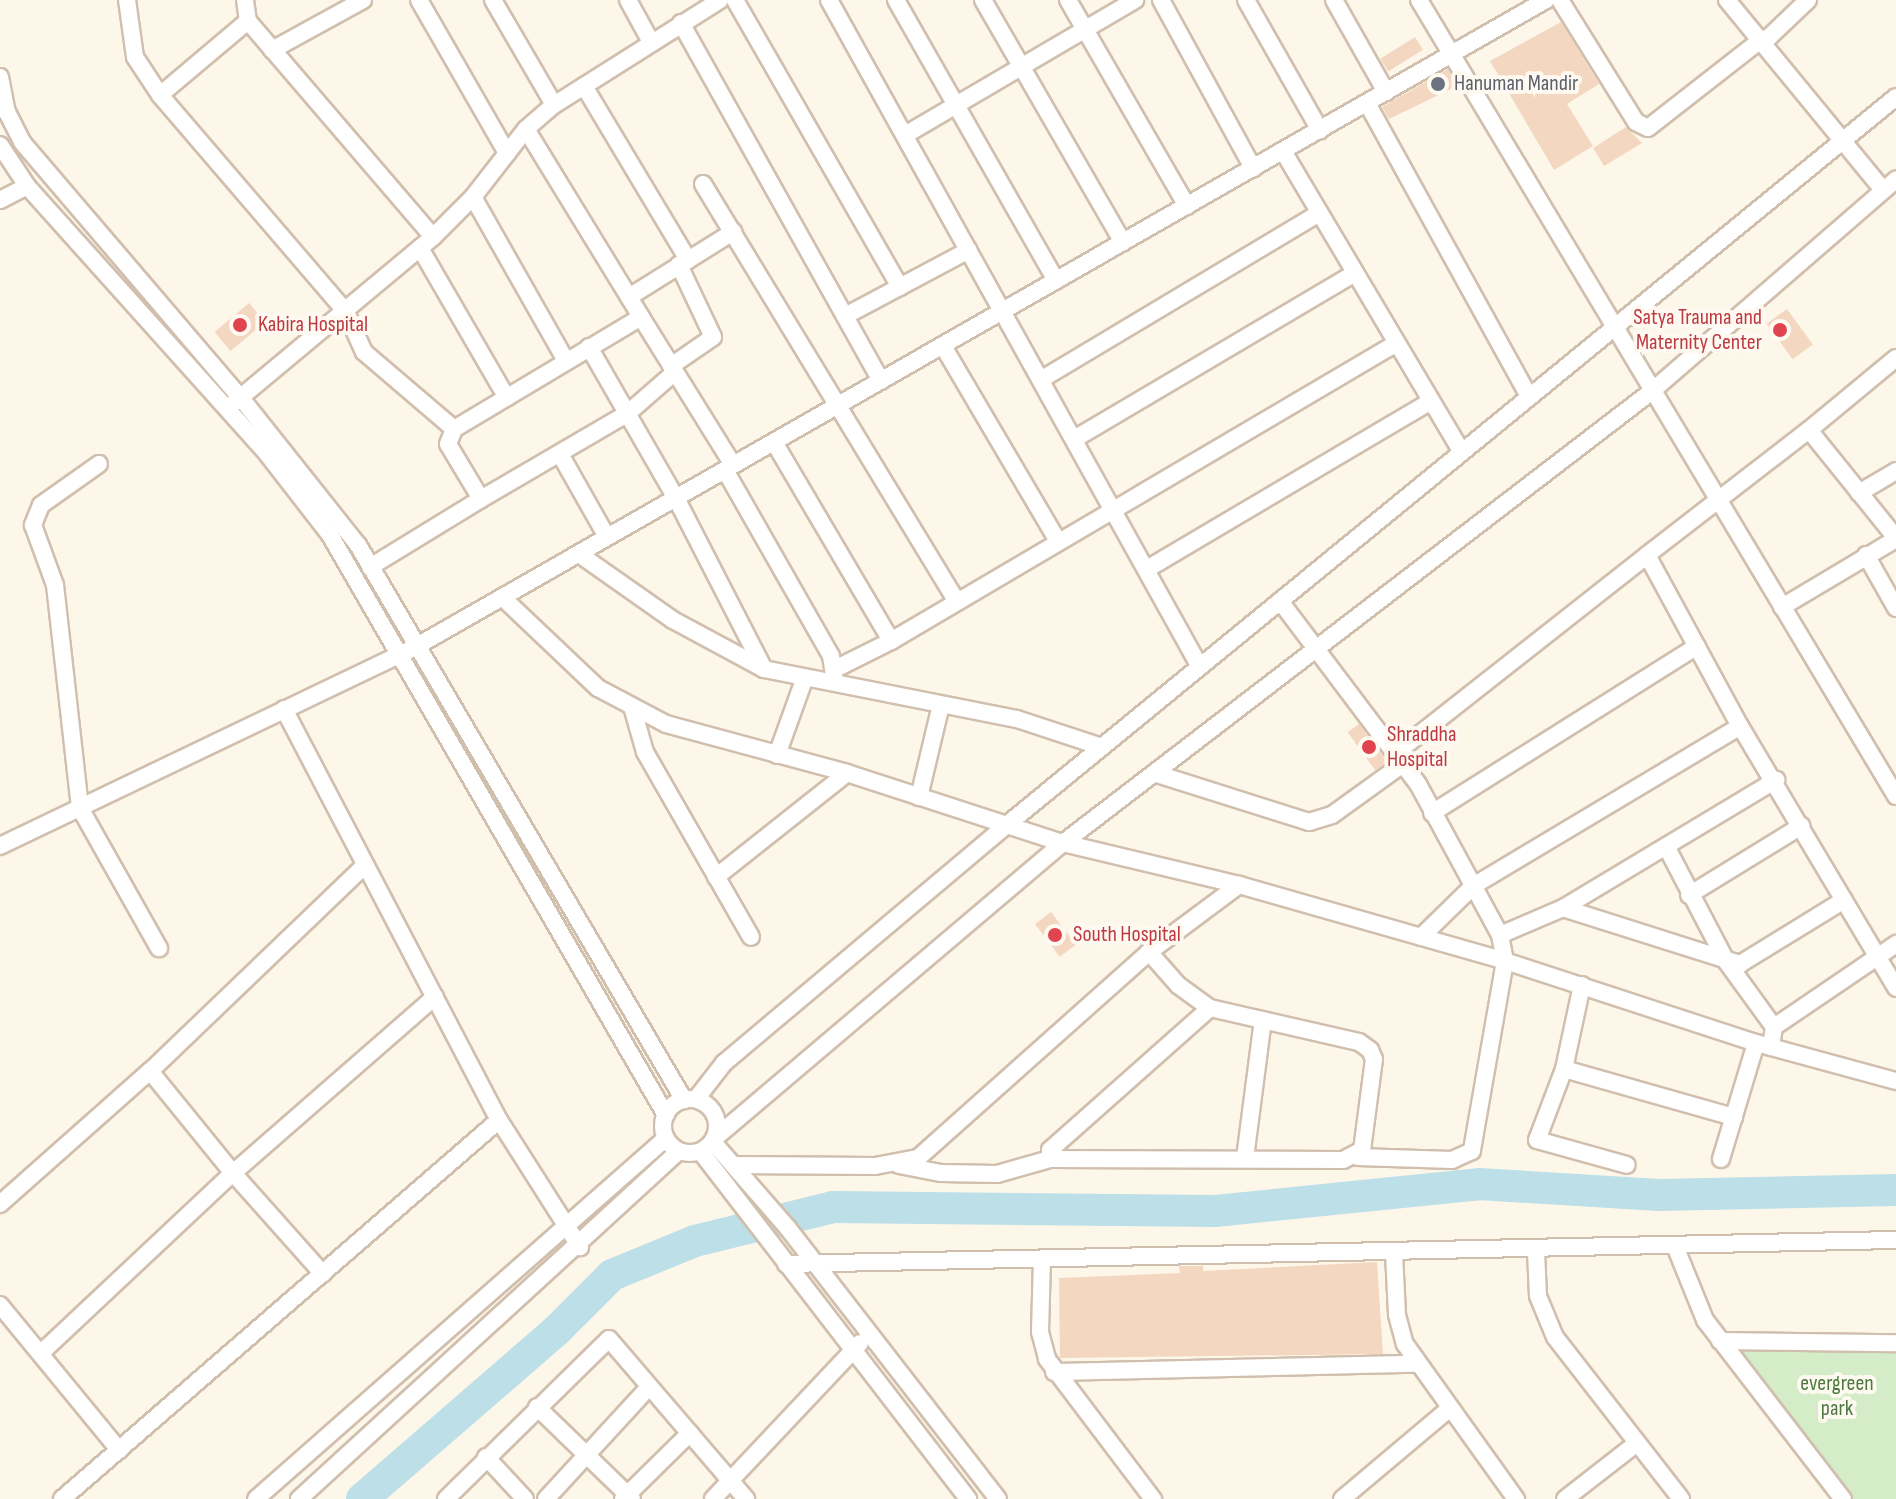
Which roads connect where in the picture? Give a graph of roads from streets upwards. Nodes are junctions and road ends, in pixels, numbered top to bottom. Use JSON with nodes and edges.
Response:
{"nodes":[{"id":1,"x":127,"y":0,"type":"edge"},
{"id":2,"x":245,"y":0,"type":"edge"},
{"id":3,"x":363,"y":0,"type":"edge"},
{"id":4,"x":419,"y":0,"type":"edge"},
{"id":5,"x":493,"y":0,"type":"edge"},
{"id":6,"x":628,"y":0,"type":"edge"},
{"id":7,"x":720,"y":0,"type":"edge"},
{"id":8,"x":735,"y":0,"type":"edge"},
{"id":9,"x":829,"y":0,"type":"edge"},
{"id":10,"x":896,"y":0,"type":"edge"},
{"id":11,"x":983,"y":0,"type":"edge"},
{"id":12,"x":1068,"y":0,"type":"edge"},
{"id":13,"x":1135,"y":0,"type":"edge"},
{"id":14,"x":1161,"y":0,"type":"edge"},
{"id":15,"x":1246,"y":0,"type":"edge"},
{"id":16,"x":1334,"y":0,"type":"edge"},
{"id":17,"x":1419,"y":0,"type":"edge"},
{"id":18,"x":1546,"y":0,"type":"edge"},
{"id":19,"x":1560,"y":0,"type":"edge"},
{"id":20,"x":1727,"y":0,"type":"edge"},
{"id":21,"x":1808,"y":0,"type":"edge"},
{"id":22,"x":248,"y":21,"type":"junction"},
{"id":23,"x":681,"y":23,"type":"junction"},
{"id":24,"x":1085,"y":29,"type":"junction"},
{"id":25,"x":1763,"y":40,"type":"junction"},
{"id":26,"x":651,"y":42,"type":"junction"},
{"id":27,"x":272,"y":50,"type":"junction"},
{"id":28,"x":1451,"y":55,"type":"junction"},
{"id":29,"x":1020,"y":67,"type":"junction"},
{"id":30,"x":0,"y":77,"type":"edge"},
{"id":31,"x":584,"y":86,"type":"junction"},
{"id":32,"x":1386,"y":92,"type":"junction"},
{"id":33,"x":160,"y":95,"type":"junction"},
{"id":34,"x":1896,"y":97,"type":"edge"},
{"id":35,"x":1367,"y":103,"type":"junction"},
{"id":36,"x":554,"y":105,"type":"junction"},
{"id":37,"x":955,"y":105,"type":"junction"},
{"id":38,"x":526,"y":129,"type":"junction"},
{"id":39,"x":1320,"y":130,"type":"junction"},
{"id":40,"x":905,"y":135,"type":"junction"},
{"id":41,"x":1843,"y":140,"type":"junction"},
{"id":42,"x":0,"y":145,"type":"edge"},
{"id":43,"x":1283,"y":151,"type":"junction"},
{"id":44,"x":507,"y":153,"type":"junction"},
{"id":45,"x":1253,"y":168,"type":"junction"},
{"id":46,"x":703,"y":184,"type":"dead end"},
{"id":47,"x":1890,"y":185,"type":"edge"},
{"id":48,"x":27,"y":186,"type":"junction"},
{"id":49,"x":473,"y":197,"type":"junction"},
{"id":50,"x":0,"y":200,"type":"edge"},
{"id":51,"x":1187,"y":206,"type":"junction"},
{"id":52,"x":1319,"y":213,"type":"junction"},
{"id":53,"x":733,"y":232,"type":"junction"},
{"id":54,"x":426,"y":242,"type":"junction"},
{"id":55,"x":1123,"y":242,"type":"junction"},
{"id":56,"x":969,"y":250,"type":"junction"},
{"id":57,"x":684,"y":263,"type":"junction"},
{"id":58,"x":1355,"y":273,"type":"junction"},
{"id":59,"x":1056,"y":281,"type":"junction"},
{"id":60,"x":900,"y":287,"type":"junction"},
{"id":61,"x":629,"y":297,"type":"junction"},
{"id":62,"x":1003,"y":311,"type":"junction"},
{"id":63,"x":346,"y":312,"type":"junction"},
{"id":64,"x":845,"y":316,"type":"junction"},
{"id":65,"x":641,"y":317,"type":"junction"},
{"id":66,"x":1614,"y":328,"type":"junction"},
{"id":67,"x":1397,"y":343,"type":"junction"},
{"id":68,"x":943,"y":346,"type":"junction"},
{"id":69,"x":589,"y":347,"type":"junction"},
{"id":70,"x":1896,"y":358,"type":"edge"},
{"id":71,"x":566,"y":361,"type":"junction"},
{"id":72,"x":673,"y":369,"type":"junction"},
{"id":73,"x":1042,"y":379,"type":"junction"},
{"id":74,"x":881,"y":381,"type":"junction"},
{"id":75,"x":1652,"y":391,"type":"junction"},
{"id":76,"x":1529,"y":397,"type":"junction"},
{"id":77,"x":241,"y":398,"type":"junction"},
{"id":78,"x":507,"y":398,"type":"junction"},
{"id":79,"x":1431,"y":401,"type":"junction"},
{"id":80,"x":839,"y":405,"type":"junction"},
{"id":81,"x":226,"y":409,"type":"junction"},
{"id":82,"x":628,"y":413,"type":"junction"},
{"id":83,"x":454,"y":429,"type":"junction"},
{"id":84,"x":1809,"y":430,"type":"junction"},
{"id":85,"x":1076,"y":438,"type":"junction"},
{"id":86,"x":774,"y":442,"type":"junction"},
{"id":87,"x":1462,"y":452,"type":"junction"},
{"id":88,"x":560,"y":454,"type":"junction"},
{"id":89,"x":99,"y":464,"type":"dead end"},
{"id":90,"x":729,"y":468,"type":"junction"},
{"id":91,"x":1896,"y":471,"type":"edge"},
{"id":92,"x":1859,"y":493,"type":"junction"},
{"id":93,"x":676,"y":498,"type":"junction"},
{"id":94,"x":1716,"y":498,"type":"junction"},
{"id":95,"x":481,"y":499,"type":"junction"},
{"id":96,"x":1114,"y":507,"type":"junction"},
{"id":97,"x":607,"y":537,"type":"junction"},
{"id":98,"x":1896,"y":538,"type":"edge"},
{"id":99,"x":1058,"y":541,"type":"junction"},
{"id":100,"x":579,"y":554,"type":"junction"},
{"id":101,"x":1647,"y":555,"type":"junction"},
{"id":102,"x":1866,"y":555,"type":"junction"},
{"id":103,"x":370,"y":567,"type":"junction"},
{"id":104,"x":1147,"y":569,"type":"junction"},
{"id":105,"x":502,"y":597,"type":"junction"},
{"id":106,"x":957,"y":601,"type":"junction"},
{"id":107,"x":1280,"y":601,"type":"junction"},
{"id":108,"x":1782,"y":607,"type":"junction"},
{"id":109,"x":1896,"y":608,"type":"edge"},
{"id":110,"x":891,"y":641,"type":"junction"},
{"id":111,"x":1697,"y":646,"type":"junction"},
{"id":112,"x":1317,"y":648,"type":"junction"},
{"id":113,"x":410,"y":649,"type":"junction"},
{"id":114,"x":1200,"y":667,"type":"junction"},
{"id":115,"x":764,"y":669,"type":"junction"},
{"id":116,"x":835,"y":677,"type":"junction"},
{"id":117,"x":804,"y":680,"type":"junction"},
{"id":118,"x":941,"y":705,"type":"junction"},
{"id":119,"x":284,"y":709,"type":"junction"},
{"id":120,"x":633,"y":710,"type":"junction"},
{"id":121,"x":1740,"y":726,"type":"junction"},
{"id":122,"x":1102,"y":747,"type":"junction"},
{"id":123,"x":777,"y":755,"type":"junction"},
{"id":124,"x":1401,"y":757,"type":"junction"},
{"id":125,"x":847,"y":773,"type":"junction"},
{"id":126,"x":1154,"y":773,"type":"junction"},
{"id":127,"x":1776,"y":780,"type":"junction"},
{"id":128,"x":1896,"y":796,"type":"edge"},
{"id":129,"x":919,"y":797,"type":"junction"},
{"id":130,"x":80,"y":808,"type":"junction"},
{"id":131,"x":1432,"y":813,"type":"junction"},
{"id":132,"x":1006,"y":826,"type":"junction"},
{"id":133,"x":1801,"y":826,"type":"junction"},
{"id":134,"x":1063,"y":843,"type":"junction"},
{"id":135,"x":0,"y":846,"type":"edge"},
{"id":136,"x":1667,"y":848,"type":"junction"},
{"id":137,"x":362,"y":868,"type":"junction"},
{"id":138,"x":716,"y":877,"type":"junction"},
{"id":139,"x":1239,"y":885,"type":"junction"},
{"id":140,"x":1473,"y":886,"type":"junction"},
{"id":141,"x":1689,"y":895,"type":"junction"},
{"id":142,"x":1844,"y":900,"type":"junction"},
{"id":143,"x":1563,"y":908,"type":"junction"},
{"id":144,"x":1500,"y":935,"type":"junction"},
{"id":145,"x":751,"y":937,"type":"dead end"},
{"id":146,"x":1421,"y":937,"type":"junction"},
{"id":147,"x":1896,"y":944,"type":"edge"},
{"id":148,"x":159,"y":948,"type":"dead end"},
{"id":149,"x":1149,"y":952,"type":"junction"},
{"id":150,"x":1877,"y":955,"type":"junction"},
{"id":151,"x":1505,"y":961,"type":"junction"},
{"id":152,"x":1726,"y":961,"type":"junction"},
{"id":153,"x":1582,"y":985,"type":"junction"},
{"id":154,"x":1896,"y":988,"type":"edge"},
{"id":155,"x":435,"y":997,"type":"junction"},
{"id":156,"x":1210,"y":1008,"type":"junction"},
{"id":157,"x":1263,"y":1020,"type":"junction"},
{"id":158,"x":1774,"y":1027,"type":"junction"},
{"id":159,"x":1764,"y":1045,"type":"junction"},
{"id":160,"x":1564,"y":1069,"type":"junction"},
{"id":161,"x":150,"y":1071,"type":"junction"},
{"id":162,"x":1896,"y":1081,"type":"edge"},
{"id":163,"x":690,"y":1100,"type":"junction"},
{"id":164,"x":666,"y":1115,"type":"junction"},
{"id":165,"x":1734,"y":1117,"type":"junction"},
{"id":166,"x":499,"y":1120,"type":"junction"},
{"id":167,"x":666,"y":1138,"type":"junction"},
{"id":168,"x":710,"y":1144,"type":"junction"},
{"id":169,"x":679,"y":1151,"type":"junction"},
{"id":170,"x":1358,"y":1157,"type":"junction"},
{"id":171,"x":1245,"y":1158,"type":"junction"},
{"id":172,"x":1050,"y":1159,"type":"junction"},
{"id":173,"x":1721,"y":1159,"type":"dead end"},
{"id":174,"x":733,"y":1165,"type":"junction"},
{"id":175,"x":899,"y":1165,"type":"junction"},
{"id":176,"x":1627,"y":1165,"type":"dead end"},
{"id":177,"x":233,"y":1173,"type":"junction"},
{"id":178,"x":0,"y":1204,"type":"edge"},
{"id":179,"x":567,"y":1228,"type":"junction"},
{"id":180,"x":1896,"y":1240,"type":"edge"},
{"id":181,"x":1675,"y":1246,"type":"junction"},
{"id":182,"x":580,"y":1247,"type":"junction"},
{"id":183,"x":1536,"y":1251,"type":"junction"},
{"id":184,"x":1394,"y":1253,"type":"junction"},
{"id":185,"x":1042,"y":1260,"type":"junction"},
{"id":186,"x":786,"y":1264,"type":"junction"},
{"id":187,"x":815,"y":1264,"type":"junction"},
{"id":188,"x":323,"y":1274,"type":"junction"},
{"id":189,"x":0,"y":1305,"type":"edge"},
{"id":190,"x":869,"y":1334,"type":"junction"},
{"id":191,"x":1720,"y":1341,"type":"junction"},
{"id":192,"x":1896,"y":1343,"type":"edge"},
{"id":193,"x":853,"y":1351,"type":"junction"},
{"id":194,"x":41,"y":1353,"type":"junction"},
{"id":195,"x":1417,"y":1364,"type":"junction"},
{"id":196,"x":1054,"y":1372,"type":"junction"},
{"id":197,"x":649,"y":1387,"type":"junction"},
{"id":198,"x":537,"y":1407,"type":"junction"},
{"id":199,"x":1449,"y":1409,"type":"junction"},
{"id":200,"x":690,"y":1433,"type":"junction"},
{"id":201,"x":1637,"y":1443,"type":"junction"},
{"id":202,"x":119,"y":1450,"type":"junction"},
{"id":203,"x":586,"y":1455,"type":"junction"},
{"id":204,"x":486,"y":1457,"type":"junction"},
{"id":205,"x":731,"y":1480,"type":"junction"},
{"id":206,"x":627,"y":1497,"type":"edge"},
{"id":207,"x":62,"y":1499,"type":"edge"},
{"id":208,"x":256,"y":1499,"type":"edge"},
{"id":209,"x":299,"y":1499,"type":"edge"},
{"id":210,"x":446,"y":1499,"type":"edge"},
{"id":211,"x":525,"y":1499,"type":"edge"},
{"id":212,"x":546,"y":1499,"type":"edge"},
{"id":213,"x":713,"y":1499,"type":"edge"},
{"id":214,"x":746,"y":1499,"type":"edge"},
{"id":215,"x":968,"y":1499,"type":"edge"},
{"id":216,"x":998,"y":1499,"type":"edge"},
{"id":217,"x":1153,"y":1499,"type":"edge"},
{"id":218,"x":1342,"y":1499,"type":"edge"},
{"id":219,"x":1516,"y":1499,"type":"edge"},
{"id":220,"x":1565,"y":1499,"type":"edge"},
{"id":221,"x":1681,"y":1499,"type":"edge"},
{"id":222,"x":1843,"y":1499,"type":"edge"}],
"edges":[{"from":1,"to":33,"type":"street"},
{"from":2,"to":22,"type":"street"},
{"from":3,"to":27,"type":"street"},
{"from":4,"to":44,"type":"street"},
{"from":5,"to":36,"type":"street"},
{"from":6,"to":26,"type":"street"},
{"from":7,"to":23,"type":"street"},
{"from":8,"to":60,"type":"street"},
{"from":9,"to":40,"type":"street"},
{"from":10,"to":37,"type":"street"},
{"from":11,"to":29,"type":"street"},
{"from":12,"to":24,"type":"street"},
{"from":13,"to":24,"type":"street"},
{"from":14,"to":45,"type":"street"},
{"from":15,"to":39,"type":"street"},
{"from":16,"to":32,"type":"street"},
{"from":17,"to":28,"type":"street"},
{"from":18,"to":28,"type":"street"},
{"from":19,"to":25,"type":"street"},
{"from":20,"to":25,"type":"street"},
{"from":21,"to":25,"type":"street"},
{"from":22,"to":27,"type":"street"},
{"from":22,"to":33,"type":"street"},
{"from":23,"to":26,"type":"street"},
{"from":23,"to":64,"type":"street"},
{"from":24,"to":29,"type":"street"},
{"from":24,"to":51,"type":"street"},
{"from":25,"to":41,"type":"street"},
{"from":26,"to":31,"type":"street"},
{"from":27,"to":54,"type":"street"},
{"from":28,"to":32,"type":"street"},
{"from":28,"to":66,"type":"street"},
{"from":29,"to":37,"type":"street"},
{"from":29,"to":55,"type":"street"},
{"from":30,"to":77,"type":"street"},
{"from":31,"to":36,"type":"street"},
{"from":31,"to":57,"type":"street"},
{"from":32,"to":35,"type":"street"},
{"from":33,"to":63,"type":"street"},
{"from":34,"to":41,"type":"street"},
{"from":35,"to":39,"type":"street"},
{"from":35,"to":76,"type":"street"},
{"from":36,"to":38,"type":"street"},
{"from":37,"to":40,"type":"street"},
{"from":37,"to":59,"type":"street"},
{"from":38,"to":44,"type":"street"},
{"from":38,"to":61,"type":"street"},
{"from":39,"to":43,"type":"street"},
{"from":40,"to":56,"type":"street"},
{"from":41,"to":47,"type":"street"},
{"from":41,"to":66,"type":"street"},
{"from":42,"to":48,"type":"street"},
{"from":43,"to":45,"type":"street"},
{"from":43,"to":52,"type":"street"},
{"from":44,"to":49,"type":"street"},
{"from":45,"to":51,"type":"street"},
{"from":46,"to":53,"type":"street"},
{"from":47,"to":75,"type":"street"},
{"from":48,"to":50,"type":"street"},
{"from":48,"to":81,"type":"street"},
{"from":49,"to":54,"type":"street"},
{"from":49,"to":71,"type":"street"},
{"from":51,"to":55,"type":"street"},
{"from":52,"to":58,"type":"street"},
{"from":52,"to":73,"type":"street"},
{"from":53,"to":57,"type":"street"},
{"from":53,"to":80,"type":"street"},
{"from":54,"to":63,"type":"street"},
{"from":54,"to":78,"type":"street"},
{"from":55,"to":59,"type":"street"},
{"from":56,"to":60,"type":"street"},
{"from":56,"to":62,"type":"street"},
{"from":57,"to":61,"type":"street"},
{"from":57,"to":72,"type":"street"},
{"from":58,"to":67,"type":"street"},
{"from":58,"to":85,"type":"street"},
{"from":59,"to":62,"type":"street"},
{"from":60,"to":64,"type":"street"},
{"from":61,"to":65,"type":"street"},
{"from":62,"to":68,"type":"street"},
{"from":62,"to":73,"type":"street"},
{"from":63,"to":77,"type":"street"},
{"from":63,"to":83,"type":"street"},
{"from":64,"to":74,"type":"street"},
{"from":65,"to":69,"type":"street"},
{"from":65,"to":72,"type":"street"},
{"from":66,"to":75,"type":"street"},
{"from":66,"to":76,"type":"street"},
{"from":67,"to":79,"type":"street"},
{"from":67,"to":96,"type":"street"},
{"from":68,"to":74,"type":"street"},
{"from":68,"to":99,"type":"street"},
{"from":69,"to":71,"type":"street"},
{"from":69,"to":82,"type":"street"},
{"from":70,"to":84,"type":"street"},
{"from":71,"to":78,"type":"street"},
{"from":72,"to":82,"type":"street"},
{"from":72,"to":90,"type":"street"},
{"from":73,"to":85,"type":"street"},
{"from":74,"to":80,"type":"street"},
{"from":75,"to":94,"type":"street"},
{"from":75,"to":112,"type":"street"},
{"from":76,"to":87,"type":"street"},
{"from":77,"to":81,"type":"street"},
{"from":77,"to":103,"type":"street"},
{"from":78,"to":83,"type":"street"},
{"from":79,"to":87,"type":"street"},
{"from":79,"to":104,"type":"street"},
{"from":80,"to":86,"type":"street"},
{"from":80,"to":106,"type":"street"},
{"from":81,"to":113,"type":"street"},
{"from":82,"to":88,"type":"street"},
{"from":82,"to":93,"type":"street"},
{"from":83,"to":95,"type":"street"},
{"from":84,"to":92,"type":"street"},
{"from":84,"to":94,"type":"street"},
{"from":85,"to":96,"type":"street"},
{"from":86,"to":90,"type":"street"},
{"from":86,"to":110,"type":"street"},
{"from":87,"to":107,"type":"street"},
{"from":88,"to":95,"type":"street"},
{"from":88,"to":97,"type":"street"},
{"from":89,"to":130,"type":"street"},
{"from":90,"to":93,"type":"street"},
{"from":90,"to":116,"type":"street"},
{"from":91,"to":92,"type":"street"},
{"from":92,"to":98,"type":"street"},
{"from":93,"to":97,"type":"street"},
{"from":93,"to":115,"type":"street"},
{"from":94,"to":101,"type":"street"},
{"from":94,"to":108,"type":"street"},
{"from":95,"to":103,"type":"street"},
{"from":96,"to":99,"type":"street"},
{"from":96,"to":104,"type":"street"},
{"from":97,"to":100,"type":"street"},
{"from":98,"to":102,"type":"street"},
{"from":99,"to":106,"type":"street"},
{"from":100,"to":105,"type":"street"},
{"from":100,"to":115,"type":"street"},
{"from":101,"to":111,"type":"street"},
{"from":101,"to":124,"type":"street"},
{"from":102,"to":108,"type":"street"},
{"from":102,"to":109,"type":"street"},
{"from":103,"to":113,"type":"street"},
{"from":104,"to":114,"type":"street"},
{"from":105,"to":113,"type":"street"},
{"from":105,"to":120,"type":"street"},
{"from":106,"to":110,"type":"street"},
{"from":107,"to":112,"type":"street"},
{"from":107,"to":114,"type":"street"},
{"from":108,"to":128,"type":"street"},
{"from":110,"to":116,"type":"street"},
{"from":111,"to":121,"type":"street"},
{"from":111,"to":131,"type":"street"},
{"from":112,"to":124,"type":"street"},
{"from":112,"to":126,"type":"street"},
{"from":113,"to":119,"type":"street"},
{"from":113,"to":163,"type":"street"},
{"from":113,"to":164,"type":"street"},
{"from":114,"to":122,"type":"street"},
{"from":115,"to":117,"type":"street"},
{"from":116,"to":117,"type":"street"},
{"from":116,"to":118,"type":"street"},
{"from":117,"to":123,"type":"street"},
{"from":118,"to":122,"type":"street"},
{"from":118,"to":129,"type":"street"},
{"from":119,"to":130,"type":"street"},
{"from":119,"to":137,"type":"street"},
{"from":120,"to":123,"type":"street"},
{"from":120,"to":138,"type":"street"},
{"from":121,"to":127,"type":"street"},
{"from":121,"to":140,"type":"street"},
{"from":122,"to":132,"type":"street"},
{"from":123,"to":125,"type":"street"},
{"from":124,"to":126,"type":"street"},
{"from":124,"to":131,"type":"street"},
{"from":125,"to":129,"type":"street"},
{"from":125,"to":138,"type":"street"},
{"from":126,"to":134,"type":"street"},
{"from":127,"to":133,"type":"street"},
{"from":127,"to":136,"type":"street"},
{"from":129,"to":132,"type":"street"},
{"from":130,"to":135,"type":"street"},
{"from":130,"to":148,"type":"street"},
{"from":131,"to":140,"type":"street"},
{"from":132,"to":134,"type":"street"},
{"from":132,"to":163,"type":"street"},
{"from":133,"to":141,"type":"street"},
{"from":133,"to":142,"type":"street"},
{"from":134,"to":139,"type":"street"},
{"from":134,"to":168,"type":"street"},
{"from":136,"to":141,"type":"street"},
{"from":136,"to":143,"type":"street"},
{"from":137,"to":155,"type":"street"},
{"from":137,"to":161,"type":"street"},
{"from":138,"to":145,"type":"street"},
{"from":139,"to":146,"type":"street"},
{"from":139,"to":149,"type":"street"},
{"from":140,"to":144,"type":"street"},
{"from":140,"to":146,"type":"street"},
{"from":141,"to":152,"type":"street"},
{"from":142,"to":150,"type":"street"},
{"from":142,"to":152,"type":"street"},
{"from":143,"to":144,"type":"street"},
{"from":143,"to":152,"type":"street"},
{"from":144,"to":151,"type":"street"},
{"from":146,"to":151,"type":"street"},
{"from":147,"to":150,"type":"street"},
{"from":149,"to":156,"type":"street"},
{"from":149,"to":175,"type":"street"},
{"from":150,"to":154,"type":"street"},
{"from":150,"to":158,"type":"street"},
{"from":151,"to":153,"type":"street"},
{"from":151,"to":170,"type":"street"},
{"from":152,"to":158,"type":"street"},
{"from":153,"to":159,"type":"street"},
{"from":153,"to":160,"type":"street"},
{"from":155,"to":166,"type":"street"},
{"from":155,"to":177,"type":"street"},
{"from":156,"to":157,"type":"street"},
{"from":156,"to":172,"type":"street"},
{"from":157,"to":170,"type":"street"},
{"from":157,"to":171,"type":"street"},
{"from":158,"to":159,"type":"street"},
{"from":159,"to":162,"type":"street"},
{"from":159,"to":165,"type":"street"},
{"from":160,"to":165,"type":"street"},
{"from":160,"to":176,"type":"street"},
{"from":161,"to":177,"type":"street"},
{"from":161,"to":178,"type":"street"},
{"from":163,"to":164,"type":"street"},
{"from":163,"to":168,"type":"street"},
{"from":164,"to":167,"type":"street"},
{"from":165,"to":173,"type":"street"},
{"from":166,"to":179,"type":"street"},
{"from":166,"to":188,"type":"street"},
{"from":167,"to":169,"type":"street"},
{"from":167,"to":179,"type":"street"},
{"from":168,"to":169,"type":"street"},
{"from":168,"to":174,"type":"street"},
{"from":168,"to":186,"type":"street"},
{"from":169,"to":182,"type":"street"},
{"from":170,"to":171,"type":"street"},
{"from":171,"to":172,"type":"street"},
{"from":172,"to":175,"type":"street"},
{"from":174,"to":175,"type":"street"},
{"from":174,"to":187,"type":"street"},
{"from":177,"to":188,"type":"street"},
{"from":177,"to":194,"type":"street"},
{"from":179,"to":182,"type":"street"},
{"from":179,"to":208,"type":"street"},
{"from":180,"to":181,"type":"street"},
{"from":181,"to":183,"type":"street"},
{"from":181,"to":191,"type":"street"},
{"from":182,"to":209,"type":"street"},
{"from":183,"to":184,"type":"street"},
{"from":183,"to":201,"type":"street"},
{"from":184,"to":185,"type":"street"},
{"from":184,"to":195,"type":"street"},
{"from":185,"to":187,"type":"street"},
{"from":185,"to":196,"type":"street"},
{"from":186,"to":187,"type":"street"},
{"from":186,"to":193,"type":"street"},
{"from":187,"to":190,"type":"street"},
{"from":188,"to":202,"type":"street"},
{"from":189,"to":194,"type":"street"},
{"from":190,"to":193,"type":"street"},
{"from":190,"to":216,"type":"street"},
{"from":191,"to":192,"type":"street"},
{"from":191,"to":222,"type":"street"},
{"from":193,"to":205,"type":"street"},
{"from":193,"to":215,"type":"street"},
{"from":194,"to":202,"type":"street"},
{"from":195,"to":196,"type":"street"},
{"from":195,"to":199,"type":"street"},
{"from":196,"to":217,"type":"street"},
{"from":197,"to":198,"type":"street"},
{"from":197,"to":200,"type":"street"},
{"from":197,"to":203,"type":"street"},
{"from":198,"to":203,"type":"street"},
{"from":198,"to":204,"type":"street"},
{"from":199,"to":218,"type":"street"},
{"from":199,"to":219,"type":"street"},
{"from":200,"to":205,"type":"street"},
{"from":200,"to":206,"type":"street"},
{"from":201,"to":220,"type":"street"},
{"from":201,"to":221,"type":"street"},
{"from":202,"to":207,"type":"street"},
{"from":203,"to":206,"type":"street"},
{"from":203,"to":212,"type":"street"},
{"from":204,"to":210,"type":"street"},
{"from":204,"to":211,"type":"street"},
{"from":205,"to":213,"type":"street"},
{"from":205,"to":214,"type":"street"}]}
